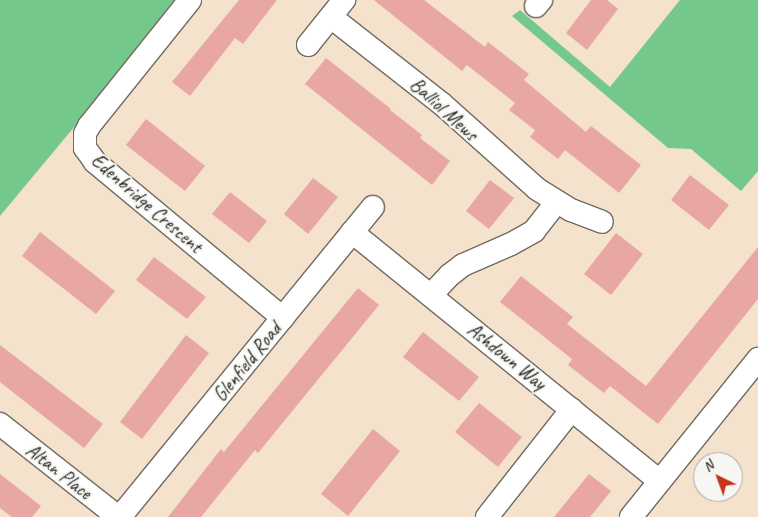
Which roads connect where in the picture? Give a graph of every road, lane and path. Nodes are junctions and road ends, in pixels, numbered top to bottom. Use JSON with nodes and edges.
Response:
{"nodes":[{"id":1,"x":190,"y":0,"type":"edge"},
{"id":2,"x":338,"y":8,"type":"edge"},
{"id":3,"x":308,"y":45,"type":"dead end"},
{"id":4,"x":557,"y":202,"type":"junction"},
{"id":5,"x":373,"y":207,"type":"dead end"},
{"id":6,"x":602,"y":222,"type":"dead end"},
{"id":7,"x":352,"y":232,"type":"junction"},
{"id":8,"x":432,"y":294,"type":"junction"},
{"id":9,"x":283,"y":318,"type":"junction"},
{"id":10,"x":758,"y":359,"type":"edge"},
{"id":11,"x":572,"y":409,"type":"junction"},
{"id":12,"x":0,"y":424,"type":"edge"},
{"id":13,"x":660,"y":481,"type":"junction"},
{"id":14,"x":119,"y":517,"type":"edge"},
{"id":15,"x":487,"y":517,"type":"edge"},
{"id":16,"x":631,"y":517,"type":"edge"}],
"edges":[{"from":1,"to":9,"type":"street","name":"Edenbridge Crescent"},
{"from":2,"to":3,"type":"street","name":"Balliol Mews"},
{"from":2,"to":4,"type":"street","name":"Balliol Mews"},
{"from":4,"to":6,"type":"street","name":"Balliol Mews"},
{"from":4,"to":8,"type":"street"},
{"from":5,"to":7,"type":"street","name":"Glenfield Road"},
{"from":7,"to":8,"type":"street","name":"Ashdown Way"},
{"from":7,"to":9,"type":"street","name":"Glenfield Road"},
{"from":8,"to":11,"type":"street","name":"Ashdown Way"},
{"from":9,"to":14,"type":"street","name":"Glenfield Road"},
{"from":10,"to":13,"type":"street"},
{"from":11,"to":13,"type":"street","name":"Ashdown Way"},
{"from":11,"to":15,"type":"street"},
{"from":12,"to":14,"type":"street","name":"Altan Place"},
{"from":13,"to":16,"type":"street"}]}
